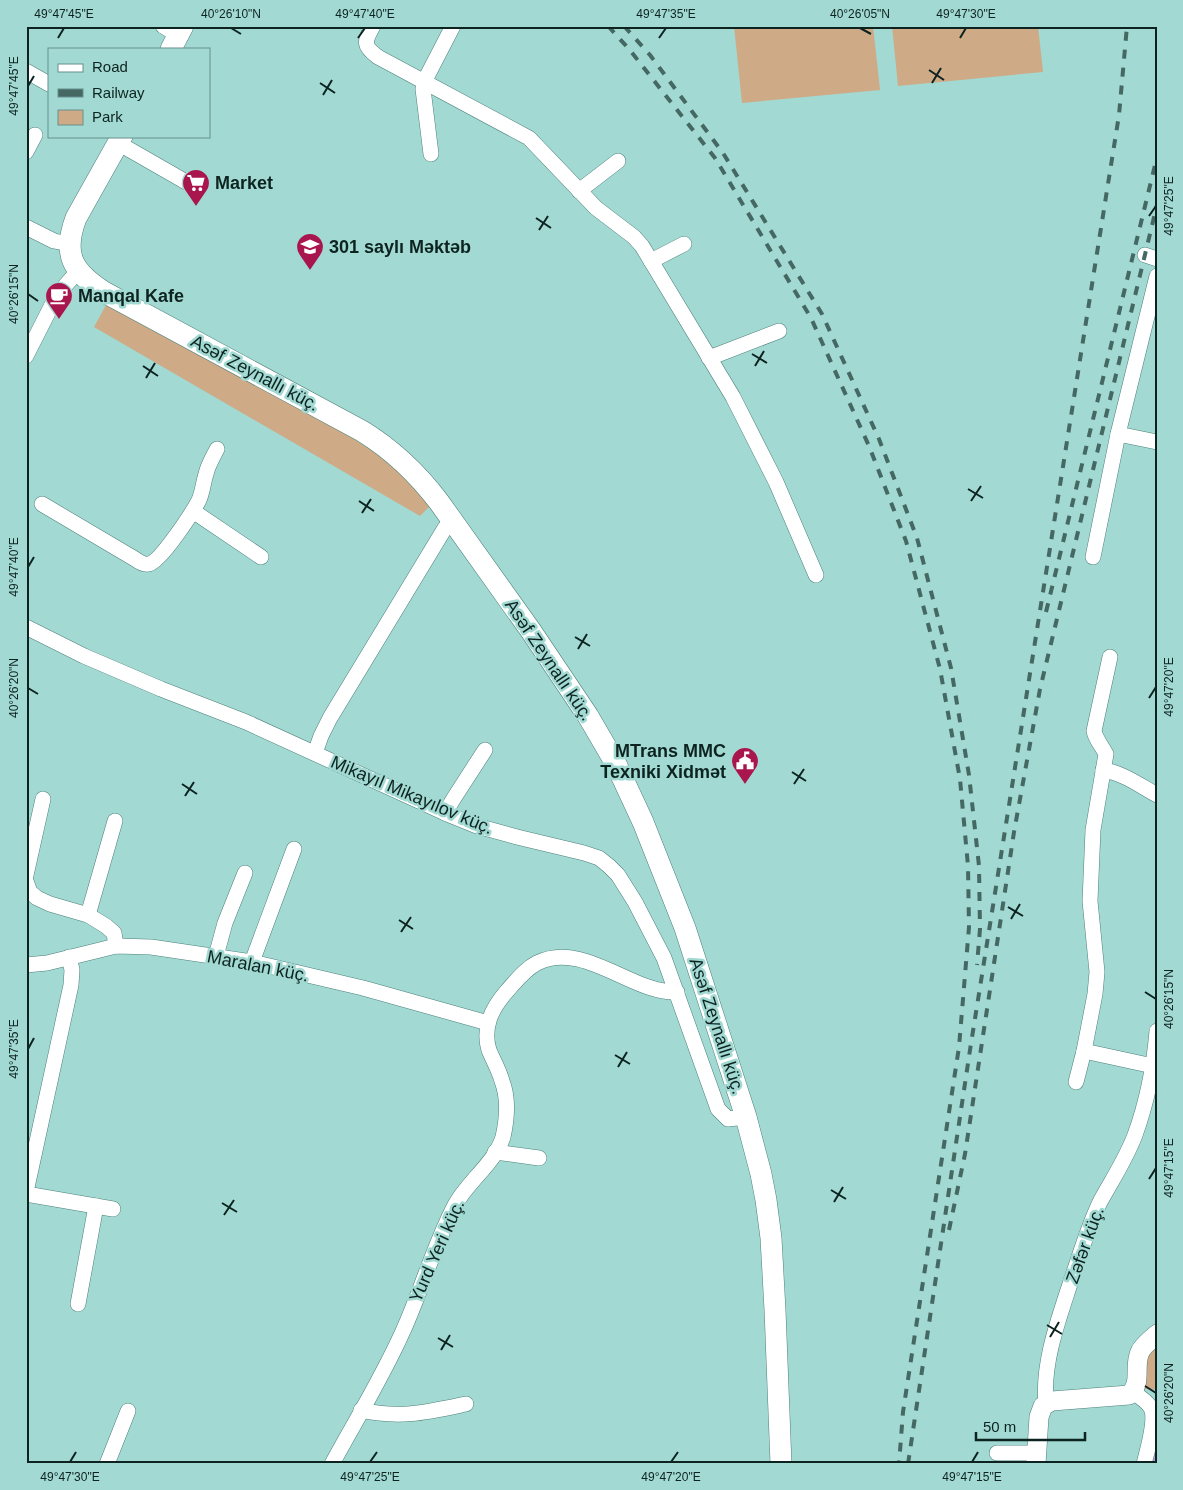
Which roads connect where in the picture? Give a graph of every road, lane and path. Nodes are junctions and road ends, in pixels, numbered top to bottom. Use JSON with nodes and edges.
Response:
{"nodes":[{"id":1,"x":372,"y":26,"type":"edge"},
{"id":2,"x":453,"y":26,"type":"edge"},
{"id":3,"x":26,"y":72,"type":"edge"},
{"id":4,"x":424,"y":82,"type":"junction"},
{"id":5,"x":48,"y":83,"type":"edge"},
{"id":6,"x":35,"y":135,"type":"dead end"},
{"id":7,"x":120,"y":140,"type":"edge"},
{"id":8,"x":26,"y":152,"type":"edge"},
{"id":9,"x":431,"y":154,"type":"dead end"},
{"id":10,"x":618,"y":161,"type":"dead end"},
{"id":11,"x":193,"y":186,"type":"dead end"},
{"id":12,"x":579,"y":191,"type":"junction"},
{"id":13,"x":26,"y":227,"type":"edge"},
{"id":14,"x":70,"y":244,"type":"junction"},
{"id":15,"x":684,"y":244,"type":"dead end"},
{"id":16,"x":651,"y":260,"type":"junction"},
{"id":17,"x":78,"y":271,"type":"junction"},
{"id":18,"x":1157,"y":276,"type":"edge"},
{"id":19,"x":779,"y":331,"type":"dead end"},
{"id":20,"x":26,"y":356,"type":"edge"},
{"id":21,"x":709,"y":358,"type":"junction"},
{"id":22,"x":1118,"y":434,"type":"junction"},
{"id":23,"x":1157,"y":442,"type":"edge"},
{"id":24,"x":217,"y":449,"type":"dead end"},
{"id":25,"x":42,"y":504,"type":"dead end"},
{"id":26,"x":193,"y":511,"type":"junction"},
{"id":27,"x":451,"y":520,"type":"junction"},
{"id":28,"x":261,"y":557,"type":"dead end"},
{"id":29,"x":1093,"y":557,"type":"dead end"},
{"id":30,"x":816,"y":575,"type":"dead end"},
{"id":31,"x":26,"y":627,"type":"edge"},
{"id":32,"x":1110,"y":657,"type":"dead end"},
{"id":33,"x":485,"y":750,"type":"dead end"},
{"id":34,"x":316,"y":753,"type":"junction"},
{"id":35,"x":1103,"y":770,"type":"junction"},
{"id":36,"x":1157,"y":795,"type":"edge"},
{"id":37,"x":44,"y":799,"type":"dead end"},
{"id":38,"x":445,"y":813,"type":"junction"},
{"id":39,"x":115,"y":821,"type":"dead end"},
{"id":40,"x":294,"y":849,"type":"dead end"},
{"id":41,"x":245,"y":872,"type":"dead end"},
{"id":42,"x":26,"y":876,"type":"edge"},
{"id":43,"x":26,"y":881,"type":"edge"},
{"id":44,"x":88,"y":916,"type":"junction"},
{"id":45,"x":116,"y":946,"type":"junction"},
{"id":46,"x":216,"y":956,"type":"junction"},
{"id":47,"x":69,"y":957,"type":"junction"},
{"id":48,"x":252,"y":962,"type":"junction"},
{"id":49,"x":26,"y":965,"type":"edge"},
{"id":50,"x":677,"y":992,"type":"junction"},
{"id":51,"x":488,"y":1022,"type":"junction"},
{"id":52,"x":1157,"y":1031,"type":"edge"},
{"id":53,"x":1084,"y":1050,"type":"junction"},
{"id":54,"x":1153,"y":1066,"type":"junction"},
{"id":55,"x":1076,"y":1082,"type":"dead end"},
{"id":56,"x":746,"y":1117,"type":"junction"},
{"id":57,"x":495,"y":1152,"type":"junction"},
{"id":58,"x":539,"y":1158,"type":"dead end"},
{"id":59,"x":26,"y":1193,"type":"edge"},
{"id":60,"x":96,"y":1206,"type":"junction"},
{"id":61,"x":113,"y":1208,"type":"dead end"},
{"id":62,"x":78,"y":1304,"type":"dead end"},
{"id":63,"x":1157,"y":1334,"type":"edge"},
{"id":64,"x":1134,"y":1392,"type":"junction"},
{"id":65,"x":1046,"y":1403,"type":"junction"},
{"id":66,"x":466,"y":1404,"type":"dead end"},
{"id":67,"x":128,"y":1410,"type":"dead end"},
{"id":68,"x":361,"y":1410,"type":"junction"},
{"id":69,"x":997,"y":1453,"type":"dead end"},
{"id":70,"x":1037,"y":1459,"type":"edge"},
{"id":71,"x":107,"y":1464,"type":"edge"},
{"id":72,"x":332,"y":1464,"type":"edge"},
{"id":73,"x":781,"y":1464,"type":"edge"},
{"id":74,"x":1144,"y":1464,"type":"edge"}],
"edges":[{"from":1,"to":4,"type":"street"},
{"from":2,"to":4,"type":"street"},
{"from":3,"to":5,"type":"street"},
{"from":4,"to":9,"type":"street"},
{"from":4,"to":12,"type":"street"},
{"from":6,"to":8,"type":"street"},
{"from":7,"to":11,"type":"street"},
{"from":7,"to":14,"type":"main road"},
{"from":10,"to":12,"type":"street"},
{"from":12,"to":16,"type":"street"},
{"from":13,"to":14,"type":"street"},
{"from":14,"to":17,"type":"main road"},
{"from":15,"to":16,"type":"street"},
{"from":16,"to":21,"type":"street"},
{"from":17,"to":20,"type":"street"},
{"from":17,"to":27,"type":"main road","name":"Asəf Zeynallı küç."},
{"from":18,"to":22,"type":"street"},
{"from":19,"to":21,"type":"street"},
{"from":21,"to":30,"type":"street"},
{"from":22,"to":23,"type":"street"},
{"from":22,"to":29,"type":"street"},
{"from":24,"to":26,"type":"street"},
{"from":25,"to":26,"type":"street"},
{"from":26,"to":28,"type":"street"},
{"from":27,"to":34,"type":"street"},
{"from":27,"to":56,"type":"main road","name":"Asəf Zeynallı küç."},
{"from":31,"to":34,"type":"street","name":"Mikayıl Mikayılov küç."},
{"from":32,"to":35,"type":"street"},
{"from":33,"to":38,"type":"street"},
{"from":34,"to":38,"type":"street","name":"Mikayıl Mikayılov küç."},
{"from":35,"to":36,"type":"street"},
{"from":35,"to":53,"type":"street"},
{"from":37,"to":42,"type":"street"},
{"from":38,"to":50,"type":"street","name":"Mikayıl Mikayılov küç."},
{"from":39,"to":44,"type":"street"},
{"from":40,"to":48,"type":"street"},
{"from":41,"to":46,"type":"street"},
{"from":43,"to":44,"type":"street"},
{"from":44,"to":45,"type":"street"},
{"from":45,"to":46,"type":"street","name":"Maralan küç."},
{"from":45,"to":47,"type":"street","name":"Maralan küç."},
{"from":46,"to":48,"type":"street","name":"Maralan küç."},
{"from":47,"to":49,"type":"street","name":"Maralan küç."},
{"from":47,"to":59,"type":"street"},
{"from":48,"to":51,"type":"street","name":"Maralan küç."},
{"from":50,"to":51,"type":"street"},
{"from":50,"to":56,"type":"street","name":"Mikayıl Mikayılov küç."},
{"from":51,"to":57,"type":"street","name":"Yurd Yeri küç."},
{"from":52,"to":54,"type":"street","name":"Zəfər küç."},
{"from":53,"to":54,"type":"street"},
{"from":53,"to":55,"type":"street"},
{"from":54,"to":65,"type":"street","name":"Zəfər küç."},
{"from":56,"to":73,"type":"main road","name":"Asəf Zeynallı küç."},
{"from":57,"to":58,"type":"street"},
{"from":57,"to":68,"type":"street","name":"Yurd Yeri küç."},
{"from":59,"to":60,"type":"street"},
{"from":60,"to":61,"type":"street"},
{"from":60,"to":62,"type":"street"},
{"from":63,"to":64,"type":"street"},
{"from":64,"to":65,"type":"street"},
{"from":64,"to":74,"type":"street"},
{"from":65,"to":70,"type":"street","name":"Zəfər küç."},
{"from":66,"to":68,"type":"street"},
{"from":67,"to":71,"type":"street"},
{"from":68,"to":72,"type":"street","name":"Yurd Yeri küç."},
{"from":69,"to":70,"type":"street"}]}
